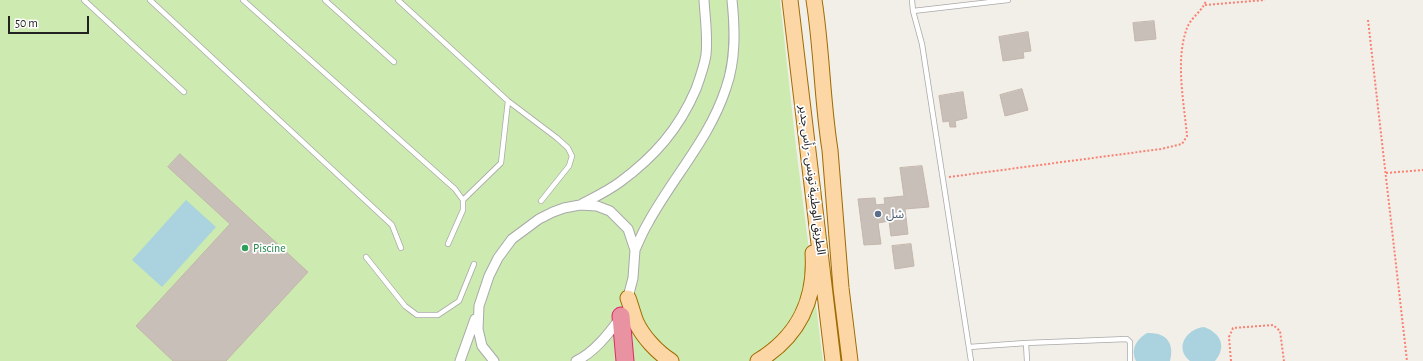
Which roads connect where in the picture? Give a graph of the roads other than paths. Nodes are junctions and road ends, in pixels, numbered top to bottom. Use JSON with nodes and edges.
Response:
{"nodes":[{"id":1,"x":84,"y":0,"type":"edge"},
{"id":2,"x":150,"y":0,"type":"edge"},
{"id":3,"x":244,"y":0,"type":"edge"},
{"id":4,"x":325,"y":0,"type":"edge"},
{"id":5,"x":398,"y":0,"type":"edge"},
{"id":6,"x":704,"y":0,"type":"edge"},
{"id":7,"x":732,"y":0,"type":"edge"},
{"id":8,"x":790,"y":0,"type":"edge"},
{"id":9,"x":814,"y":0,"type":"edge"},
{"id":10,"x":912,"y":0,"type":"edge"},
{"id":11,"x":1008,"y":0,"type":"edge"},
{"id":12,"x":913,"y":11,"type":"junction"},
{"id":13,"x":394,"y":62,"type":"dead end"},
{"id":14,"x":184,"y":92,"type":"dead end"},
{"id":15,"x":508,"y":102,"type":"junction"},
{"id":16,"x":810,"y":170,"type":"junction"},
{"id":17,"x":463,"y":200,"type":"junction"},
{"id":18,"x":541,"y":201,"type":"dead end"},
{"id":19,"x":580,"y":205,"type":"junction"},
{"id":20,"x":448,"y":244,"type":"dead end"},
{"id":21,"x":401,"y":248,"type":"dead end"},
{"id":22,"x":635,"y":250,"type":"junction"},
{"id":23,"x":366,"y":257,"type":"dead end"},
{"id":24,"x":474,"y":264,"type":"dead end"},
{"id":25,"x":628,"y":298,"type":"junction"},
{"id":26,"x":479,"y":306,"type":"junction"},
{"id":27,"x":621,"y":316,"type":"junction"},
{"id":28,"x":1026,"y":343,"type":"junction"},
{"id":29,"x":969,"y":347,"type":"junction"},
{"id":30,"x":851,"y":358,"type":"edge"},
{"id":31,"x":460,"y":361,"type":"edge"},
{"id":32,"x":494,"y":361,"type":"edge"},
{"id":33,"x":576,"y":361,"type":"edge"},
{"id":34,"x":625,"y":361,"type":"edge"},
{"id":35,"x":671,"y":361,"type":"edge"},
{"id":36,"x":758,"y":361,"type":"edge"},
{"id":37,"x":833,"y":361,"type":"edge"},
{"id":38,"x":971,"y":361,"type":"edge"},
{"id":39,"x":1027,"y":361,"type":"edge"},
{"id":40,"x":1130,"y":361,"type":"edge"}],
"edges":[{"from":1,"to":14,"type":"lane"},
{"from":2,"to":21,"type":"lane"},
{"from":3,"to":17,"type":"lane"},
{"from":4,"to":13,"type":"lane"},
{"from":5,"to":15,"type":"lane"},
{"from":6,"to":19,"type":"street"},
{"from":7,"to":22,"type":"street"},
{"from":8,"to":16,"type":"main road","name":"الطريق الوطنية تونس - رأس جدير"},
{"from":9,"to":30,"type":"main road","name":"الطريق الوطنية تونس - رأس جدير"},
{"from":10,"to":12,"type":"lane"},
{"from":11,"to":12,"type":"lane"},
{"from":12,"to":29,"type":"lane"},
{"from":15,"to":17,"type":"lane"},
{"from":15,"to":18,"type":"lane"},
{"from":16,"to":36,"type":"main road"},
{"from":16,"to":37,"type":"main road","name":"الطريق الوطنية تونس - رأس جدير"},
{"from":17,"to":20,"type":"lane"},
{"from":19,"to":22,"type":"street"},
{"from":19,"to":26,"type":"street"},
{"from":22,"to":25,"type":"street"},
{"from":23,"to":24,"type":"lane"},
{"from":25,"to":27,"type":"street"},
{"from":25,"to":35,"type":"main road"},
{"from":26,"to":31,"type":"street"},
{"from":26,"to":32,"type":"street"},
{"from":27,"to":33,"type":"street"},
{"from":27,"to":34,"type":"highway"},
{"from":28,"to":29,"type":"lane"},
{"from":28,"to":39,"type":"lane"},
{"from":28,"to":40,"type":"lane"},
{"from":29,"to":38,"type":"lane"}]}
